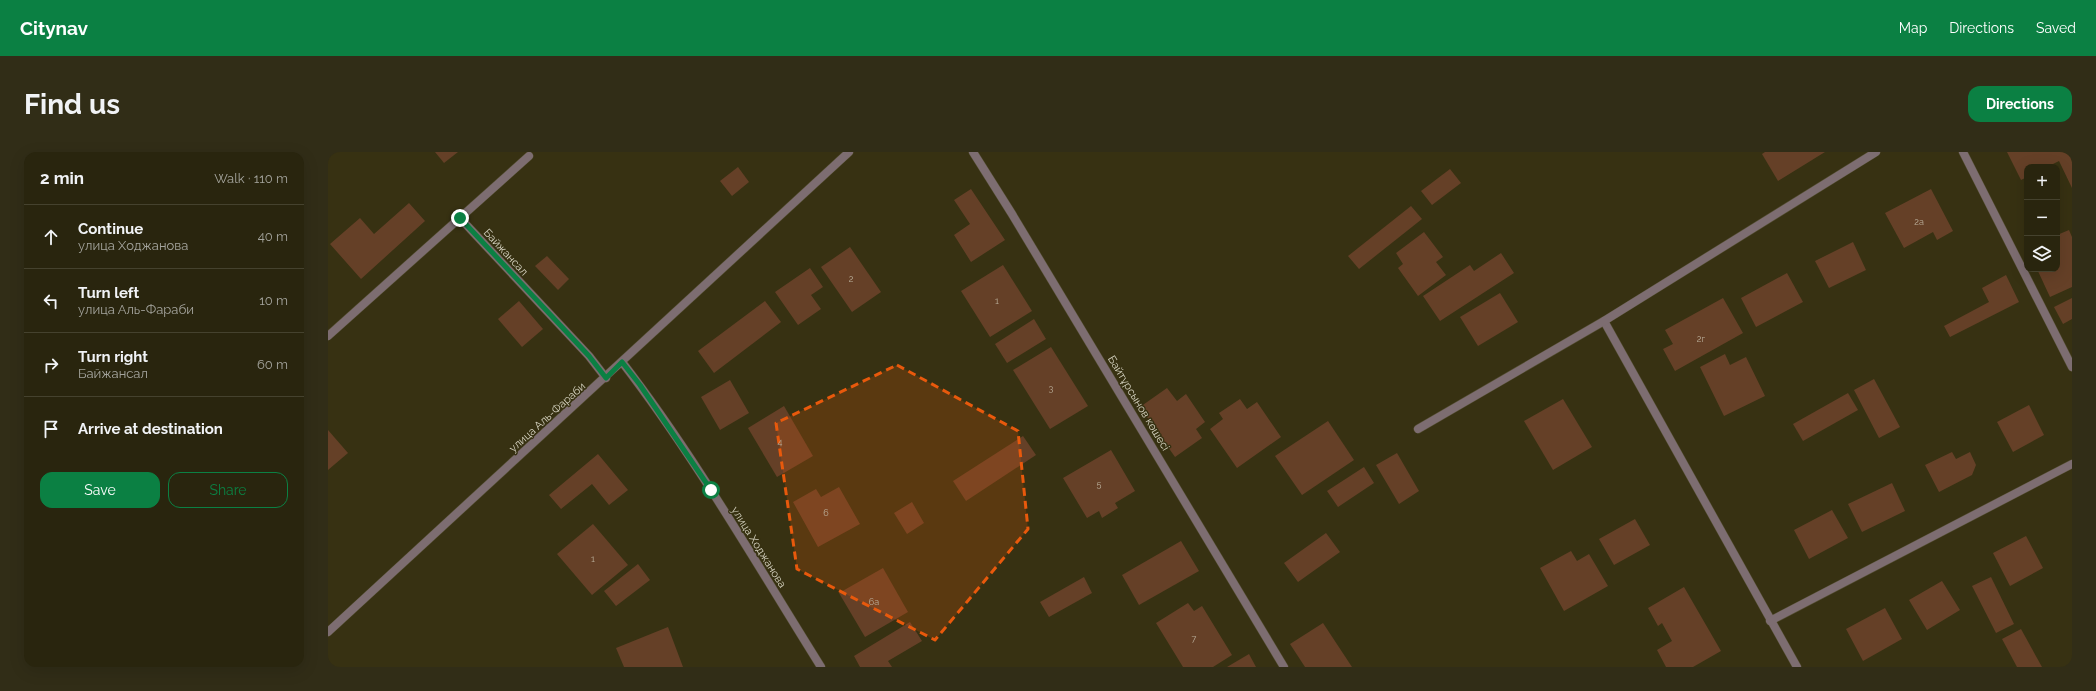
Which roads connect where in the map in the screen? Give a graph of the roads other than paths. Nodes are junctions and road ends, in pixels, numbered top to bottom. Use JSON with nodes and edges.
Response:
{"nodes":[{"id":1,"x":849,"y":152,"type":"edge"},
{"id":2,"x":973,"y":152,"type":"edge"},
{"id":3,"x":1876,"y":152,"type":"edge"},
{"id":4,"x":1963,"y":152,"type":"edge"},
{"id":5,"x":529,"y":156,"type":"dead end"},
{"id":6,"x":460,"y":218,"type":"junction"},
{"id":7,"x":1604,"y":320,"type":"junction"},
{"id":8,"x":328,"y":336,"type":"edge"},
{"id":9,"x":622,"y":362,"type":"junction"},
{"id":10,"x":2072,"y":367,"type":"edge"},
{"id":11,"x":606,"y":378,"type":"junction"},
{"id":12,"x":1418,"y":429,"type":"dead end"},
{"id":13,"x":2072,"y":464,"type":"edge"},
{"id":14,"x":1770,"y":621,"type":"junction"},
{"id":15,"x":328,"y":632,"type":"edge"},
{"id":16,"x":821,"y":667,"type":"edge"},
{"id":17,"x":1284,"y":667,"type":"edge"},
{"id":18,"x":1797,"y":667,"type":"edge"}],
"edges":[{"from":1,"to":9,"type":"street","name":"улица Аль-Фараби"},
{"from":2,"to":17,"type":"street","name":"Байтұрсынов көшесі"},
{"from":3,"to":7,"type":"street"},
{"from":4,"to":10,"type":"street"},
{"from":5,"to":6,"type":"street"},
{"from":6,"to":8,"type":"street"},
{"from":6,"to":11,"type":"street","name":"Байжансал"},
{"from":7,"to":12,"type":"street"},
{"from":7,"to":14,"type":"street"},
{"from":9,"to":11,"type":"street","name":"улица Аль-Фараби"},
{"from":9,"to":16,"type":"street","name":"улица Ходжанова"},
{"from":11,"to":15,"type":"street","name":"улица Аль-Фараби"},
{"from":13,"to":14,"type":"street"},
{"from":14,"to":18,"type":"street"}]}
